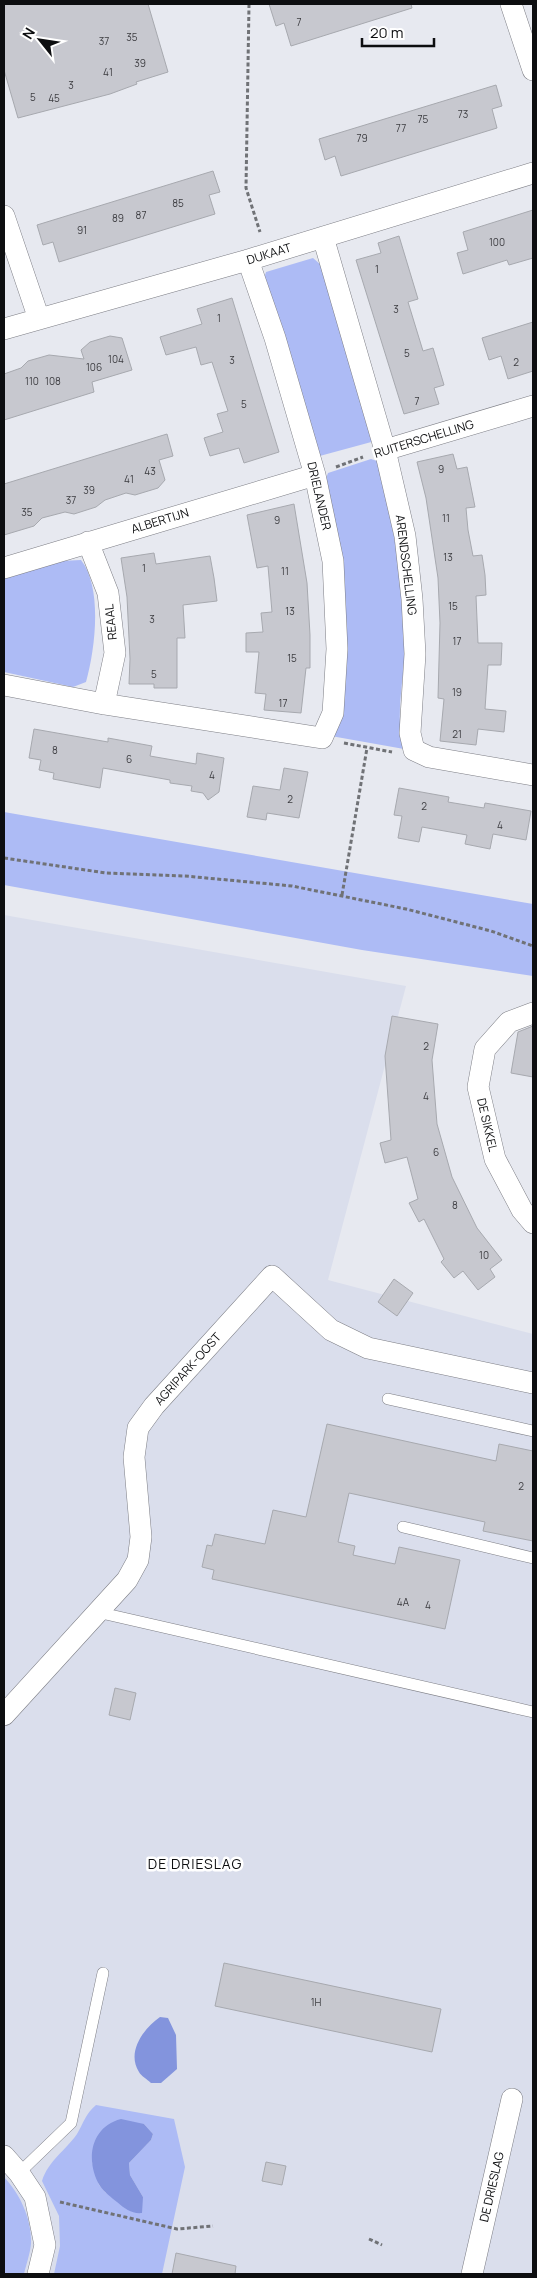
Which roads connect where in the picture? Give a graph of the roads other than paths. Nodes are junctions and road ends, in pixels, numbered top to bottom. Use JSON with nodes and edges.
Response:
{"nodes":[{"id":1,"x":511,"y":4,"type":"edge"},
{"id":2,"x":533,"y":70,"type":"edge"},
{"id":3,"x":533,"y":173,"type":"edge"},
{"id":4,"x":4,"y":216,"type":"edge"},
{"id":5,"x":323,"y":237,"type":"junction"},
{"id":6,"x":257,"y":258,"type":"junction"},
{"id":7,"x":39,"y":319,"type":"junction"},
{"id":8,"x":4,"y":329,"type":"edge"},
{"id":9,"x":533,"y":406,"type":"edge"},
{"id":10,"x":385,"y":450,"type":"junction"},
{"id":11,"x":315,"y":475,"type":"junction"},
{"id":12,"x":88,"y":542,"type":"junction"},
{"id":13,"x":4,"y":568,"type":"edge"},
{"id":14,"x":4,"y":685,"type":"edge"},
{"id":15,"x":104,"y":704,"type":"junction"},
{"id":16,"x":533,"y":775,"type":"edge"},
{"id":17,"x":533,"y":1012,"type":"edge"},
{"id":18,"x":533,"y":1223,"type":"edge"},
{"id":19,"x":533,"y":1383,"type":"edge"},
{"id":20,"x":388,"y":1399,"type":"dead end"},
{"id":21,"x":533,"y":1431,"type":"edge"},
{"id":22,"x":403,"y":1527,"type":"dead end"},
{"id":23,"x":533,"y":1558,"type":"edge"},
{"id":24,"x":97,"y":1612,"type":"junction"},
{"id":25,"x":533,"y":1712,"type":"edge"},
{"id":26,"x":4,"y":1715,"type":"edge"},
{"id":27,"x":103,"y":1973,"type":"dead end"},
{"id":28,"x":512,"y":2099,"type":"dead end"},
{"id":29,"x":4,"y":2156,"type":"edge"},
{"id":30,"x":19,"y":2173,"type":"junction"},
{"id":31,"x":38,"y":2274,"type":"edge"},
{"id":32,"x":472,"y":2274,"type":"edge"}],
"edges":[{"from":1,"to":2,"type":"street"},
{"from":3,"to":5,"type":"street","name":"DUKAAT"},
{"from":4,"to":7,"type":"street"},
{"from":5,"to":6,"type":"street","name":"DUKAAT"},
{"from":5,"to":10,"type":"street","name":"ARENDSCHELLING"},
{"from":6,"to":7,"type":"street","name":"DUKAAT"},
{"from":6,"to":11,"type":"street","name":"DRIELANDER"},
{"from":7,"to":8,"type":"street","name":"DUKAAT"},
{"from":9,"to":10,"type":"street","name":"RUITERSCHELLING"},
{"from":10,"to":16,"type":"street","name":"ARENDSCHELLING"},
{"from":11,"to":12,"type":"street","name":"ALBERTIJN"},
{"from":11,"to":15,"type":"street","name":"DRIELANDER"},
{"from":12,"to":13,"type":"street","name":"ALBERTIJN"},
{"from":12,"to":15,"type":"street","name":"REAAL"},
{"from":14,"to":15,"type":"street"},
{"from":17,"to":18,"type":"street","name":"DE SIKKEL"},
{"from":19,"to":24,"type":"street","name":"AGRIPARK-OOST"},
{"from":20,"to":21,"type":"lane"},
{"from":22,"to":23,"type":"lane"},
{"from":24,"to":25,"type":"lane"},
{"from":24,"to":26,"type":"street","name":"AGRIPARK-OOST"},
{"from":27,"to":30,"type":"lane"},
{"from":28,"to":32,"type":"street","name":"DE DRIESLAG"},
{"from":29,"to":30,"type":"street"},
{"from":30,"to":31,"type":"street"}]}
